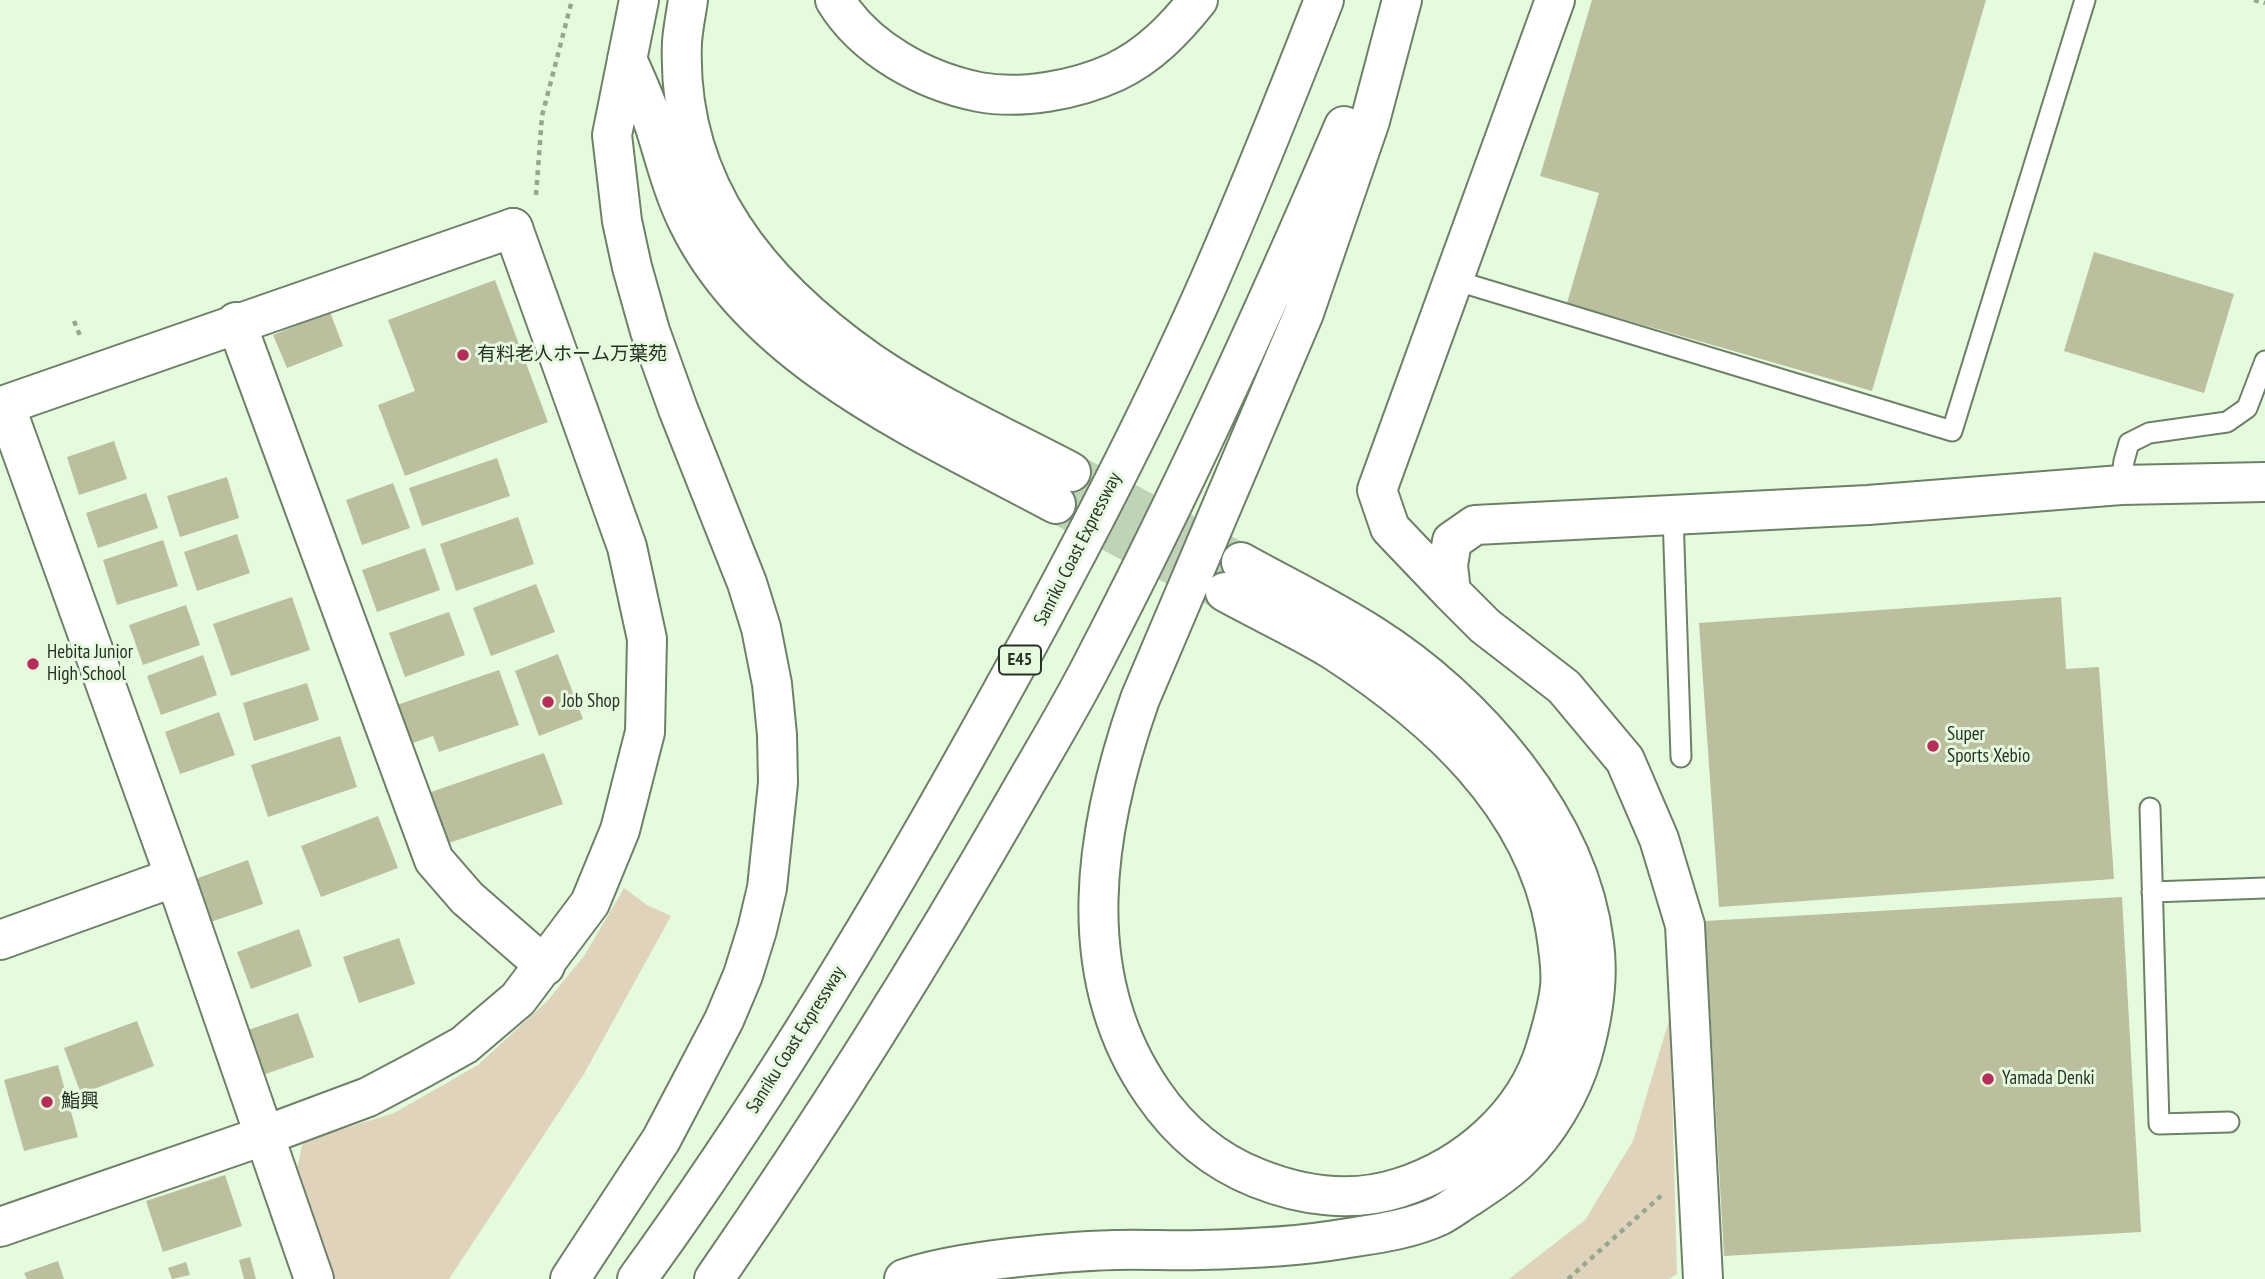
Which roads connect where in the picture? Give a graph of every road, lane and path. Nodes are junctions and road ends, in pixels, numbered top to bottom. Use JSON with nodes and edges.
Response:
{"nodes":[{"id":1,"x":572,"y":0,"type":"edge"},
{"id":2,"x":639,"y":0,"type":"edge"},
{"id":3,"x":688,"y":0,"type":"edge"},
{"id":4,"x":835,"y":0,"type":"edge"},
{"id":5,"x":1198,"y":0,"type":"edge"},
{"id":6,"x":1324,"y":0,"type":"edge"},
{"id":7,"x":1393,"y":0,"type":"edge"},
{"id":8,"x":1402,"y":0,"type":"edge"},
{"id":9,"x":1555,"y":0,"type":"edge"},
{"id":10,"x":2085,"y":0,"type":"edge"},
{"id":11,"x":2254,"y":0,"type":"edge"},
{"id":12,"x":2265,"y":3,"type":"edge"},
{"id":13,"x":627,"y":58,"type":"junction"},
{"id":14,"x":536,"y":195,"type":"dead end"},
{"id":15,"x":1454,"y":280,"type":"junction"},
{"id":16,"x":236,"y":322,"type":"junction"},
{"id":17,"x":2265,"y":361,"type":"edge"},
{"id":18,"x":2265,"y":482,"type":"edge"},
{"id":19,"x":2121,"y":485,"type":"junction"},
{"id":20,"x":1673,"y":515,"type":"junction"},
{"id":21,"x":1451,"y":593,"type":"junction"},
{"id":22,"x":1681,"y":757,"type":"dead end"},
{"id":23,"x":2150,"y":808,"type":"dead end"},
{"id":24,"x":175,"y":877,"type":"junction"},
{"id":25,"x":2265,"y":888,"type":"edge"},
{"id":26,"x":2152,"y":892,"type":"junction"},
{"id":27,"x":0,"y":940,"type":"edge"},
{"id":28,"x":545,"y":966,"type":"junction"},
{"id":29,"x":2229,"y":1122,"type":"dead end"},
{"id":30,"x":266,"y":1135,"type":"junction"},
{"id":31,"x":1666,"y":1192,"type":"dead end"},
{"id":32,"x":0,"y":1227,"type":"edge"},
{"id":33,"x":314,"y":1279,"type":"edge"},
{"id":34,"x":570,"y":1279,"type":"edge"},
{"id":35,"x":638,"y":1279,"type":"edge"},
{"id":36,"x":714,"y":1279,"type":"edge"},
{"id":37,"x":904,"y":1279,"type":"edge"},
{"id":38,"x":1568,"y":1279,"type":"edge"},
{"id":39,"x":1703,"y":1279,"type":"edge"}],
"edges":[{"from":1,"to":14,"type":"path"},
{"from":2,"to":13,"type":"main road"},
{"from":3,"to":13,"type":"main road"},
{"from":4,"to":5,"type":"main road"},
{"from":6,"to":35,"type":"main road","name":"Sanriku Coast Expressway","number":"E45"},
{"from":7,"to":36,"type":"main road"},
{"from":8,"to":37,"type":"main road"},
{"from":9,"to":15,"type":"main road"},
{"from":10,"to":15,"type":"lane"},
{"from":11,"to":12,"type":"path"},
{"from":13,"to":34,"type":"main road"},
{"from":15,"to":21,"type":"main road"},
{"from":16,"to":24,"type":"main road"},
{"from":16,"to":28,"type":"main road"},
{"from":16,"to":28,"type":"main road"},
{"from":17,"to":19,"type":"lane"},
{"from":18,"to":19,"type":"main road"},
{"from":19,"to":20,"type":"main road"},
{"from":20,"to":21,"type":"main road"},
{"from":20,"to":22,"type":"lane"},
{"from":21,"to":39,"type":"main road"},
{"from":23,"to":26,"type":"lane"},
{"from":24,"to":27,"type":"main road"},
{"from":24,"to":30,"type":"main road"},
{"from":25,"to":26,"type":"lane"},
{"from":26,"to":29,"type":"lane"},
{"from":28,"to":30,"type":"main road"},
{"from":30,"to":32,"type":"main road"},
{"from":30,"to":33,"type":"main road"},
{"from":31,"to":38,"type":"path"}]}
